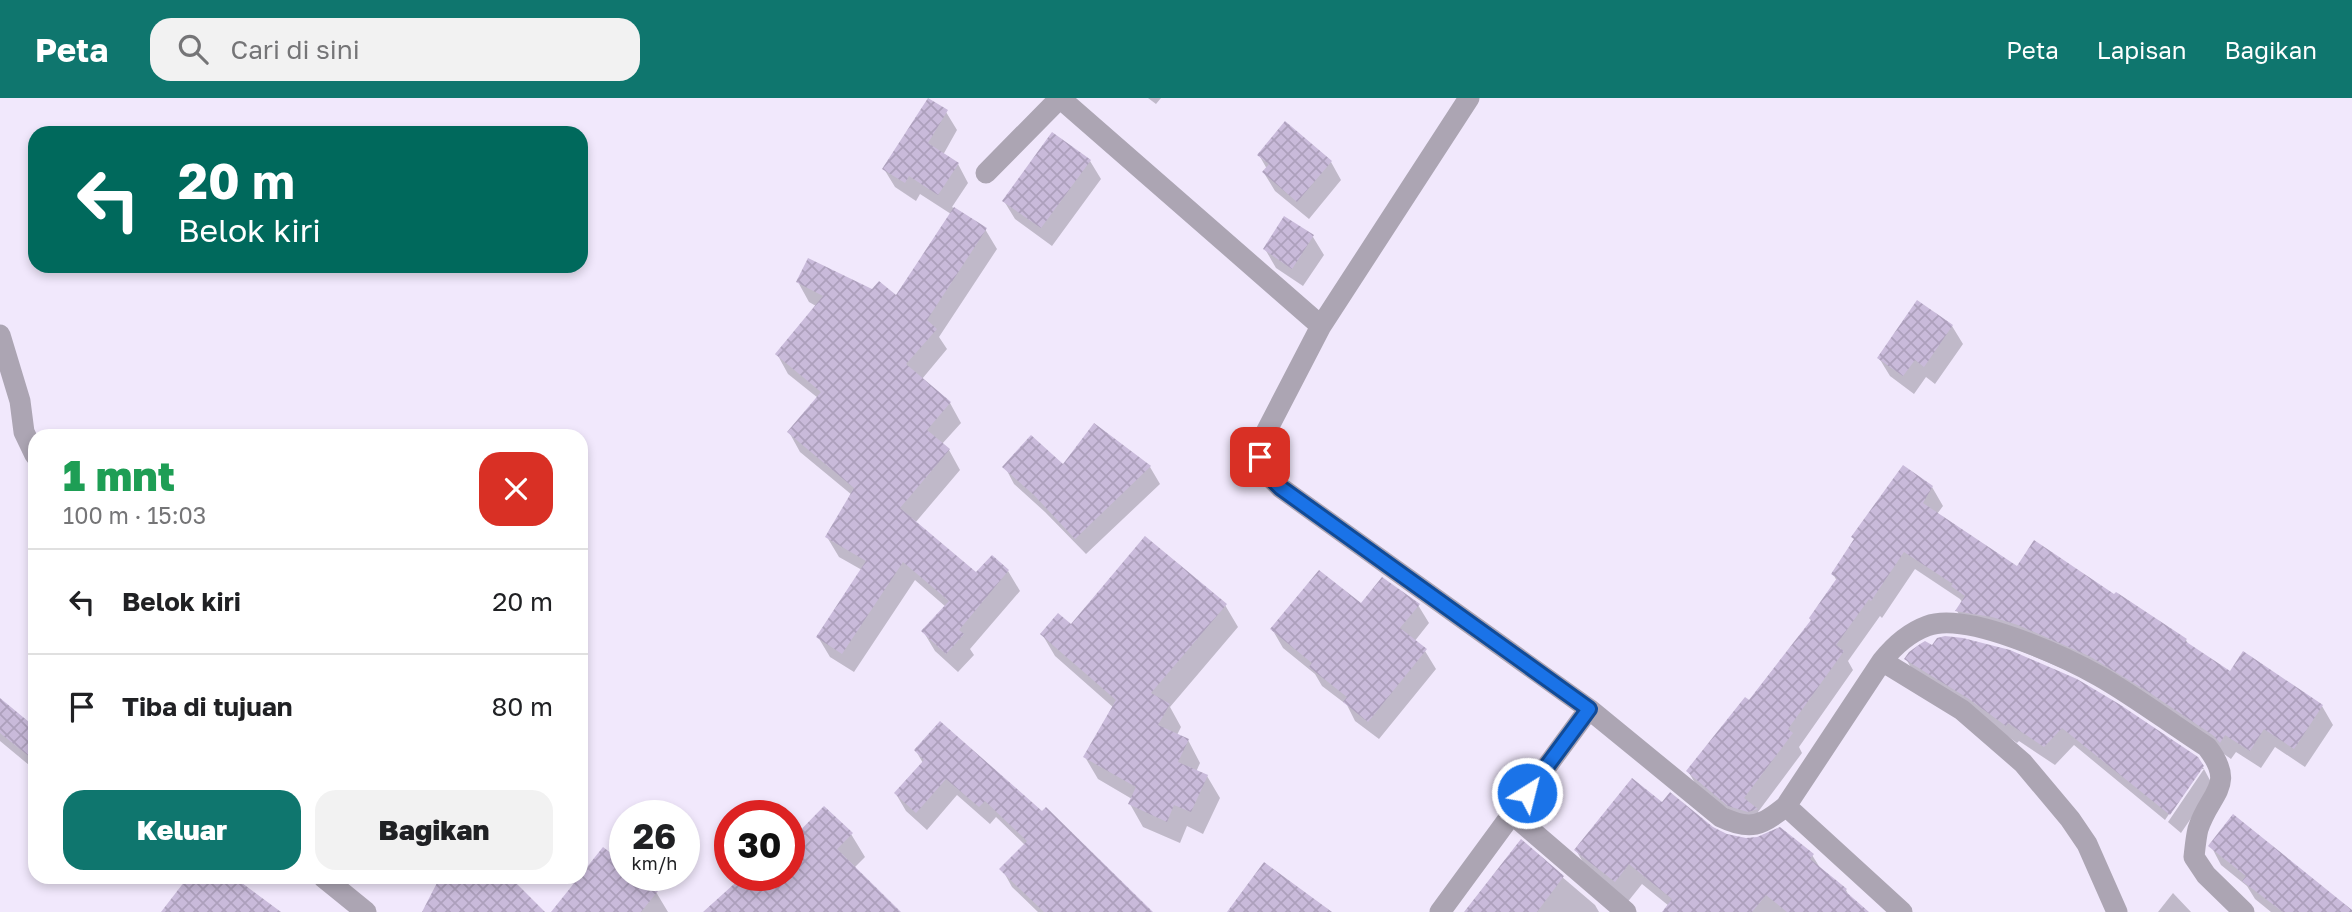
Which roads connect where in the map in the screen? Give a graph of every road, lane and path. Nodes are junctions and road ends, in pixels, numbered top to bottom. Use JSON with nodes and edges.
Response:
{"nodes":[{"id":1,"x":1469,"y":98,"type":"edge"},
{"id":2,"x":986,"y":173,"type":"dead end"},
{"id":3,"x":1321,"y":326,"type":"junction"},
{"id":4,"x":0,"y":335,"type":"edge"},
{"id":5,"x":28,"y":440,"type":"edge"},
{"id":6,"x":1882,"y":662,"type":"junction"},
{"id":7,"x":1589,"y":709,"type":"junction"},
{"id":8,"x":1786,"y":806,"type":"junction"},
{"id":9,"x":1512,"y":814,"type":"junction"},
{"id":10,"x":332,"y":884,"type":"edge"},
{"id":11,"x":366,"y":912,"type":"edge"},
{"id":12,"x":1440,"y":912,"type":"edge"},
{"id":13,"x":1626,"y":912,"type":"edge"},
{"id":14,"x":1902,"y":912,"type":"edge"},
{"id":15,"x":2117,"y":912,"type":"edge"},
{"id":16,"x":2244,"y":912,"type":"edge"}],
"edges":[{"from":1,"to":3,"type":"street"},
{"from":2,"to":3,"type":"street"},
{"from":3,"to":7,"type":"street"},
{"from":4,"to":5,"type":"street"},
{"from":6,"to":8,"type":"street"},
{"from":6,"to":15,"type":"street"},
{"from":6,"to":16,"type":"street"},
{"from":7,"to":8,"type":"street"},
{"from":7,"to":9,"type":"street"},
{"from":8,"to":14,"type":"street"},
{"from":9,"to":12,"type":"street"},
{"from":9,"to":13,"type":"street"},
{"from":10,"to":11,"type":"street"}]}
